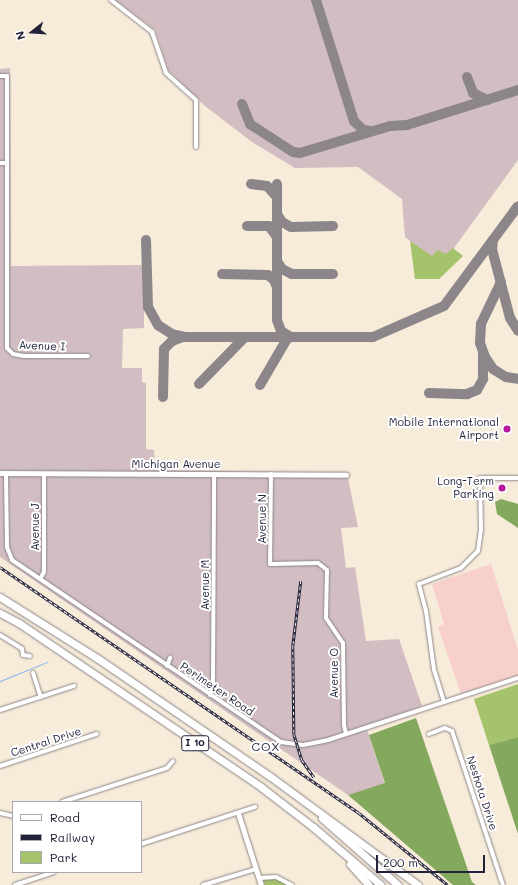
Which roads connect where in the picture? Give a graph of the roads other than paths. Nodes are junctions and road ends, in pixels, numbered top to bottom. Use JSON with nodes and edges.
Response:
{"nodes":[{"id":1,"x":111,"y":0,"type":"edge"},
{"id":2,"x":0,"y":76,"type":"edge"},
{"id":3,"x":196,"y":147,"type":"dead end"},
{"id":4,"x":0,"y":163,"type":"edge"},
{"id":5,"x":7,"y":163,"type":"junction"},
{"id":6,"x":0,"y":250,"type":"edge"},
{"id":7,"x":7,"y":250,"type":"junction"},
{"id":8,"x":0,"y":290,"type":"edge"},
{"id":9,"x":6,"y":290,"type":"junction"},
{"id":10,"x":0,"y":337,"type":"edge"},
{"id":11,"x":6,"y":337,"type":"junction"},
{"id":12,"x":88,"y":356,"type":"dead end"},
{"id":13,"x":0,"y":474,"type":"edge"},
{"id":14,"x":6,"y":474,"type":"junction"},
{"id":15,"x":44,"y":474,"type":"junction"},
{"id":16,"x":214,"y":474,"type":"junction"},
{"id":17,"x":271,"y":474,"type":"junction"},
{"id":18,"x":346,"y":475,"type":"dead end"},
{"id":19,"x":518,"y":478,"type":"edge"},
{"id":20,"x":327,"y":570,"type":"joint"},
{"id":21,"x":40,"y":579,"type":"junction"},
{"id":22,"x":0,"y":594,"type":"edge"},
{"id":23,"x":0,"y":597,"type":"edge"},
{"id":24,"x":9,"y":602,"type":"junction"},
{"id":25,"x":0,"y":613,"type":"edge"},
{"id":26,"x":0,"y":635,"type":"edge"},
{"id":27,"x":30,"y":656,"type":"dead end"},
{"id":28,"x":170,"y":658,"type":"dead end"},
{"id":29,"x":168,"y":666,"type":"junction"},
{"id":30,"x":33,"y":673,"type":"dead end"},
{"id":31,"x":518,"y":678,"type":"edge"},
{"id":32,"x":74,"y":686,"type":"dead end"},
{"id":33,"x":210,"y":695,"type":"junction"},
{"id":34,"x":41,"y":697,"type":"junction"},
{"id":35,"x":444,"y":702,"type":"junction"},
{"id":36,"x":0,"y":710,"type":"edge"},
{"id":37,"x":97,"y":734,"type":"dead end"},
{"id":38,"x":346,"y":734,"type":"junction"},
{"id":39,"x":429,"y":734,"type":"dead end"},
{"id":40,"x":173,"y":761,"type":"dead end"},
{"id":41,"x":0,"y":766,"type":"edge"},
{"id":42,"x":65,"y":801,"type":"edge"},
{"id":43,"x":306,"y":804,"type":"junction"},
{"id":44,"x":255,"y":807,"type":"dead end"},
{"id":45,"x":0,"y":813,"type":"edge"},
{"id":46,"x":238,"y":813,"type":"junction"},
{"id":47,"x":12,"y":816,"type":"edge"},
{"id":48,"x":142,"y":844,"type":"edge"},
{"id":49,"x":342,"y":850,"type":"junction"},
{"id":50,"x":256,"y":869,"type":"junction"},
{"id":51,"x":51,"y":873,"type":"edge"},
{"id":52,"x":259,"y":878,"type":"junction"},
{"id":53,"x":16,"y":885,"type":"edge"},
{"id":54,"x":204,"y":885,"type":"edge"},
{"id":55,"x":261,"y":885,"type":"edge"},
{"id":56,"x":292,"y":885,"type":"edge"},
{"id":57,"x":369,"y":885,"type":"edge"},
{"id":58,"x":381,"y":885,"type":"edge"},
{"id":59,"x":398,"y":885,"type":"edge"},
{"id":60,"x":418,"y":885,"type":"edge"},
{"id":61,"x":503,"y":885,"type":"edge"}],
"edges":[{"from":1,"to":3,"type":"street"},
{"from":2,"to":5,"type":"street","name":"Avenue I"},
{"from":4,"to":5,"type":"street"},
{"from":5,"to":7,"type":"street","name":"Avenue I"},
{"from":6,"to":7,"type":"street"},
{"from":7,"to":9,"type":"street","name":"Avenue I"},
{"from":8,"to":9,"type":"street"},
{"from":9,"to":11,"type":"street","name":"Avenue I"},
{"from":10,"to":11,"type":"street"},
{"from":11,"to":12,"type":"street","name":"Avenue I"},
{"from":13,"to":14,"type":"street","name":"Michigan Avenue"},
{"from":14,"to":15,"type":"street","name":"Michigan Avenue"},
{"from":14,"to":21,"type":"street","name":"Perimeter Road"},
{"from":15,"to":16,"type":"street","name":"Michigan Avenue"},
{"from":15,"to":21,"type":"street","name":"Avenue J"},
{"from":16,"to":17,"type":"street","name":"Michigan Avenue"},
{"from":16,"to":33,"type":"street","name":"Avenue M"},
{"from":17,"to":18,"type":"street","name":"Michigan Avenue"},
{"from":17,"to":20,"type":"street","name":"Avenue N"},
{"from":19,"to":35,"type":"street"},
{"from":20,"to":38,"type":"street","name":"Avenue O"},
{"from":21,"to":29,"type":"street","name":"Perimeter Road"},
{"from":22,"to":24,"type":"highway"},
{"from":23,"to":24,"type":"highway","number":"I 10"},
{"from":24,"to":43,"type":"highway","number":"I 10"},
{"from":25,"to":49,"type":"highway","number":"I 10"},
{"from":26,"to":27,"type":"street"},
{"from":28,"to":29,"type":"street"},
{"from":29,"to":33,"type":"street","name":"Perimeter Road"},
{"from":30,"to":34,"type":"street"},
{"from":31,"to":35,"type":"street","name":"Perimeter Road"},
{"from":32,"to":34,"type":"street"},
{"from":33,"to":38,"type":"street","name":"Perimeter Road"},
{"from":34,"to":36,"type":"street"},
{"from":35,"to":38,"type":"street","name":"Perimeter Road"},
{"from":37,"to":41,"type":"street","name":"Central Drive"},
{"from":39,"to":61,"type":"street","name":"Neshota Drive"},
{"from":40,"to":42,"type":"street"},
{"from":43,"to":59,"type":"highway","number":"I 10"},
{"from":43,"to":60,"type":"highway"},
{"from":44,"to":46,"type":"street"},
{"from":45,"to":47,"type":"street"},
{"from":46,"to":48,"type":"street"},
{"from":46,"to":50,"type":"street"},
{"from":49,"to":57,"type":"highway"},
{"from":49,"to":58,"type":"highway","number":"I 10"},
{"from":50,"to":52,"type":"street"},
{"from":50,"to":54,"type":"street"},
{"from":51,"to":53,"type":"street"},
{"from":52,"to":55,"type":"street"},
{"from":52,"to":56,"type":"street"}]}
